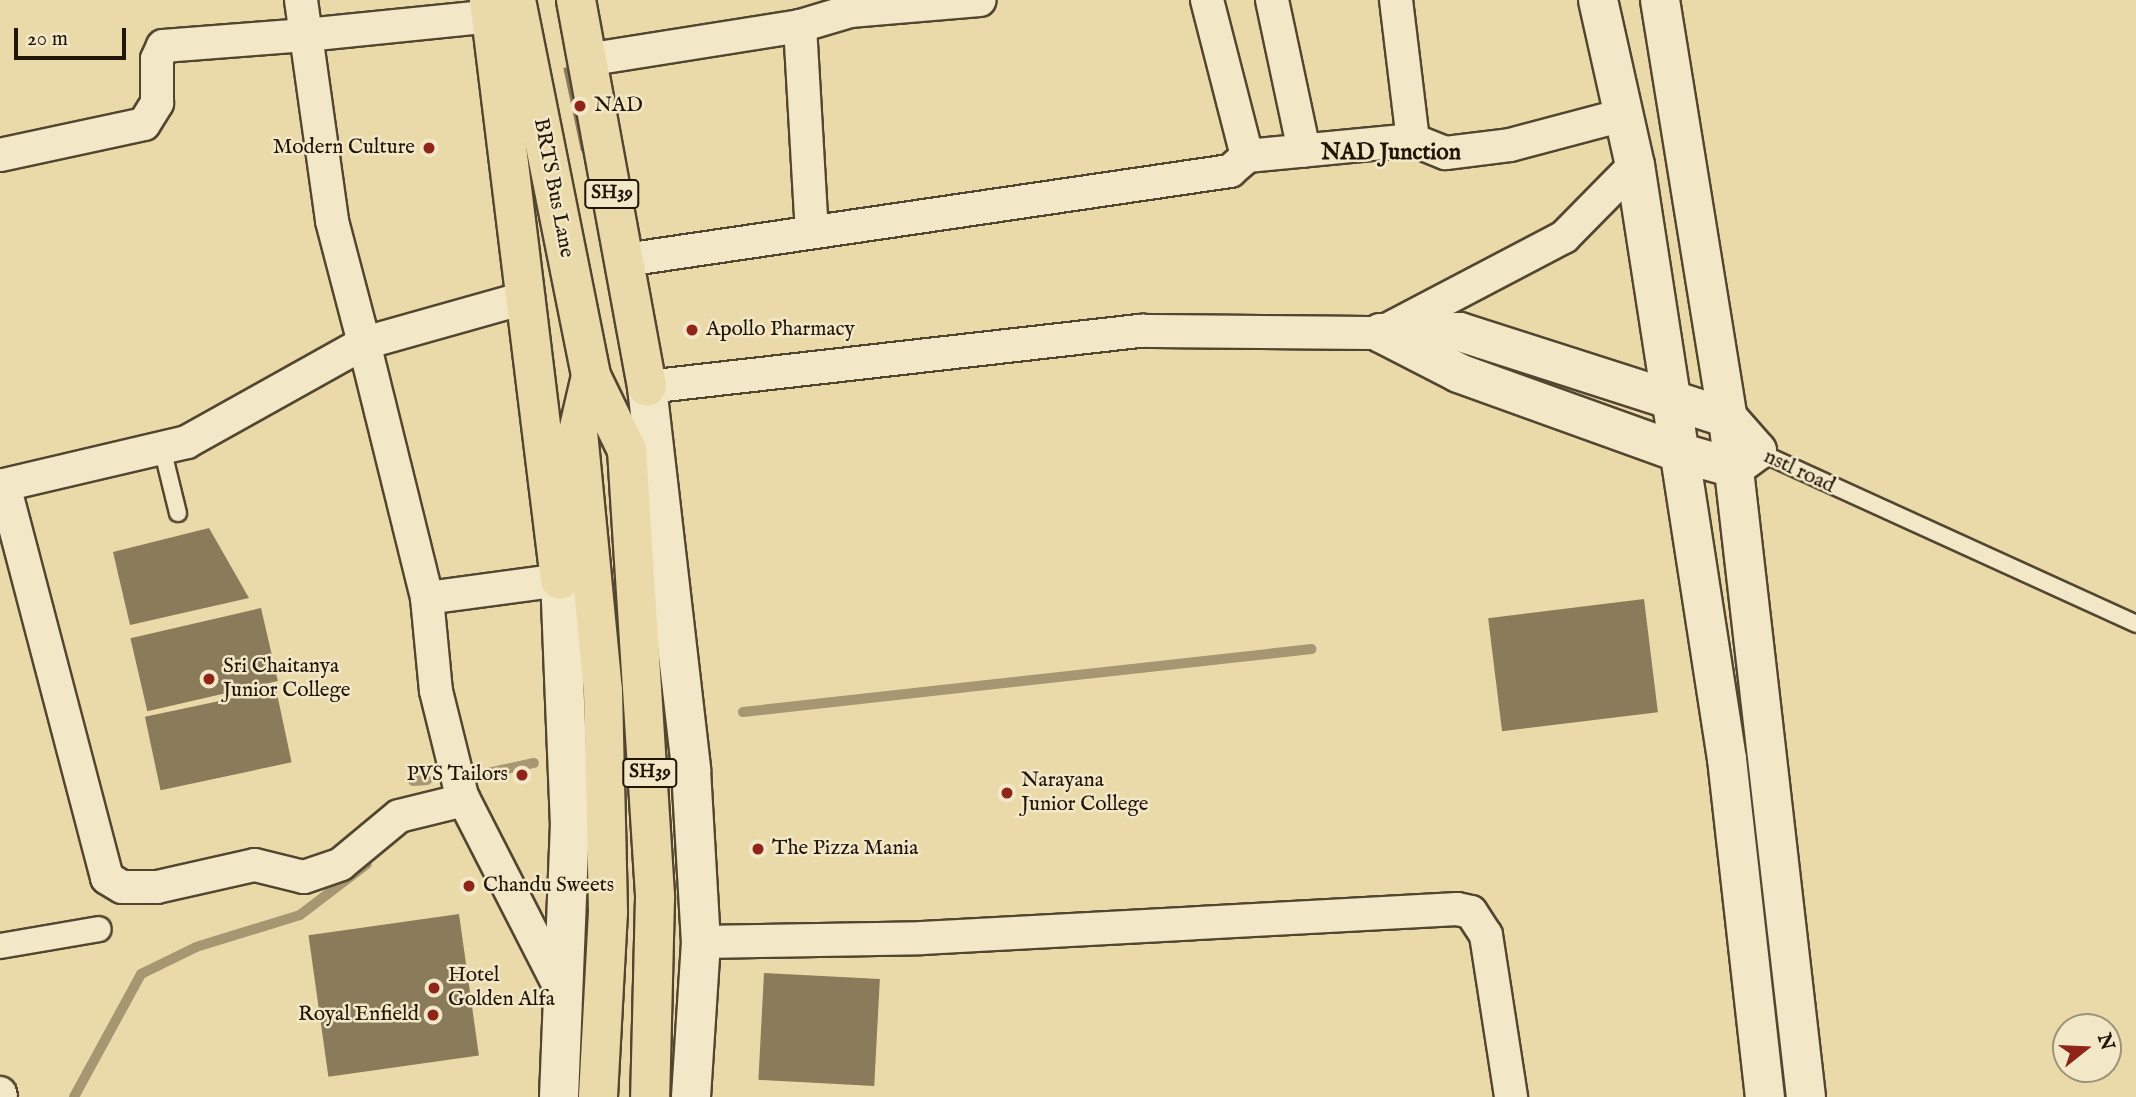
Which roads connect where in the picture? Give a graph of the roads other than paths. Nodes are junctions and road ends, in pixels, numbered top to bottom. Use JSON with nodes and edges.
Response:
{"nodes":[{"id":1,"x":301,"y":0,"type":"edge"},
{"id":2,"x":576,"y":0,"type":"edge"},
{"id":3,"x":980,"y":0,"type":"edge"},
{"id":4,"x":1207,"y":0,"type":"edge"},
{"id":5,"x":1272,"y":0,"type":"edge"},
{"id":6,"x":1396,"y":0,"type":"edge"},
{"id":7,"x":1598,"y":0,"type":"edge"},
{"id":8,"x":1660,"y":0,"type":"edge"},
{"id":9,"x":499,"y":5,"type":"edge"},
{"id":10,"x":800,"y":26,"type":"junction"},
{"id":11,"x":306,"y":35,"type":"junction"},
{"id":12,"x":586,"y":60,"type":"junction"},
{"id":13,"x":1623,"y":115,"type":"junction"},
{"id":14,"x":1413,"y":140,"type":"junction"},
{"id":15,"x":1304,"y":151,"type":"junction"},
{"id":16,"x":0,"y":155,"type":"edge"},
{"id":17,"x":1247,"y":156,"type":"junction"},
{"id":18,"x":1636,"y":165,"type":"junction"},
{"id":19,"x":812,"y":232,"type":"junction"},
{"id":20,"x":625,"y":260,"type":"junction"},
{"id":21,"x":528,"y":297,"type":"junction"},
{"id":22,"x":1381,"y":333,"type":"junction"},
{"id":23,"x":364,"y":343,"type":"junction"},
{"id":24,"x":591,"y":376,"type":"junction"},
{"id":25,"x":646,"y":387,"type":"junction"},
{"id":26,"x":1670,"y":397,"type":"junction"},
{"id":27,"x":1728,"y":418,"type":"junction"},
{"id":28,"x":162,"y":448,"type":"junction"},
{"id":29,"x":1678,"y":452,"type":"junction"},
{"id":30,"x":1746,"y":460,"type":"junction"},
{"id":31,"x":2,"y":485,"type":"edge"},
{"id":32,"x":178,"y":513,"type":"dead end"},
{"id":33,"x":560,"y":580,"type":"junction"},
{"id":34,"x":427,"y":598,"type":"junction"},
{"id":35,"x":2136,"y":624,"type":"edge"},
{"id":36,"x":464,"y":800,"type":"junction"},
{"id":37,"x":99,"y":929,"type":"dead end"},
{"id":38,"x":701,"y":943,"type":"junction"},
{"id":39,"x":0,"y":946,"type":"edge"},
{"id":40,"x":562,"y":991,"type":"junction"},
{"id":41,"x":559,"y":1097,"type":"edge"},
{"id":42,"x":598,"y":1097,"type":"edge"},
{"id":43,"x":650,"y":1097,"type":"edge"},
{"id":44,"x":691,"y":1097,"type":"edge"},
{"id":45,"x":1511,"y":1097,"type":"edge"},
{"id":46,"x":1765,"y":1097,"type":"edge"},
{"id":47,"x":1806,"y":1097,"type":"edge"}],
"edges":[{"from":1,"to":11,"type":"street"},
{"from":2,"to":12,"type":"main road","number":"SH39"},
{"from":3,"to":10,"type":"street"},
{"from":4,"to":17,"type":"street"},
{"from":5,"to":15,"type":"street"},
{"from":6,"to":14,"type":"street"},
{"from":7,"to":13,"type":"street"},
{"from":8,"to":27,"type":"street"},
{"from":9,"to":11,"type":"street"},
{"from":9,"to":21,"type":"main road"},
{"from":9,"to":24,"type":"main road","name":"BRTS Bus Lane"},
{"from":10,"to":12,"type":"street"},
{"from":10,"to":19,"type":"street"},
{"from":11,"to":16,"type":"street"},
{"from":11,"to":23,"type":"street"},
{"from":12,"to":20,"type":"main road","number":"SH39"},
{"from":13,"to":14,"type":"street"},
{"from":13,"to":18,"type":"street"},
{"from":14,"to":15,"type":"street"},
{"from":15,"to":17,"type":"street"},
{"from":17,"to":19,"type":"street"},
{"from":18,"to":22,"type":"street"},
{"from":18,"to":26,"type":"street"},
{"from":19,"to":20,"type":"street"},
{"from":20,"to":25,"type":"main road","number":"SH39"},
{"from":21,"to":23,"type":"street"},
{"from":21,"to":33,"type":"main road"},
{"from":22,"to":25,"type":"street"},
{"from":22,"to":26,"type":"street"},
{"from":22,"to":29,"type":"street","name":"nstl road"},
{"from":23,"to":28,"type":"street"},
{"from":23,"to":34,"type":"street"},
{"from":24,"to":42,"type":"main road","number":"SH39"},
{"from":24,"to":43,"type":"main road","number":"SH39"},
{"from":25,"to":38,"type":"street"},
{"from":26,"to":27,"type":"street"},
{"from":26,"to":29,"type":"street"},
{"from":27,"to":30,"type":"street"},
{"from":28,"to":31,"type":"street"},
{"from":28,"to":32,"type":"lane"},
{"from":29,"to":30,"type":"street","name":"nstl road"},
{"from":29,"to":46,"type":"street"},
{"from":30,"to":35,"type":"lane","name":"nstl road"},
{"from":30,"to":47,"type":"street"},
{"from":31,"to":36,"type":"street"},
{"from":33,"to":34,"type":"street"},
{"from":33,"to":40,"type":"street"},
{"from":34,"to":36,"type":"street"},
{"from":36,"to":40,"type":"street"},
{"from":37,"to":39,"type":"street"},
{"from":38,"to":44,"type":"street"},
{"from":38,"to":45,"type":"street"},
{"from":40,"to":41,"type":"street"}]}
